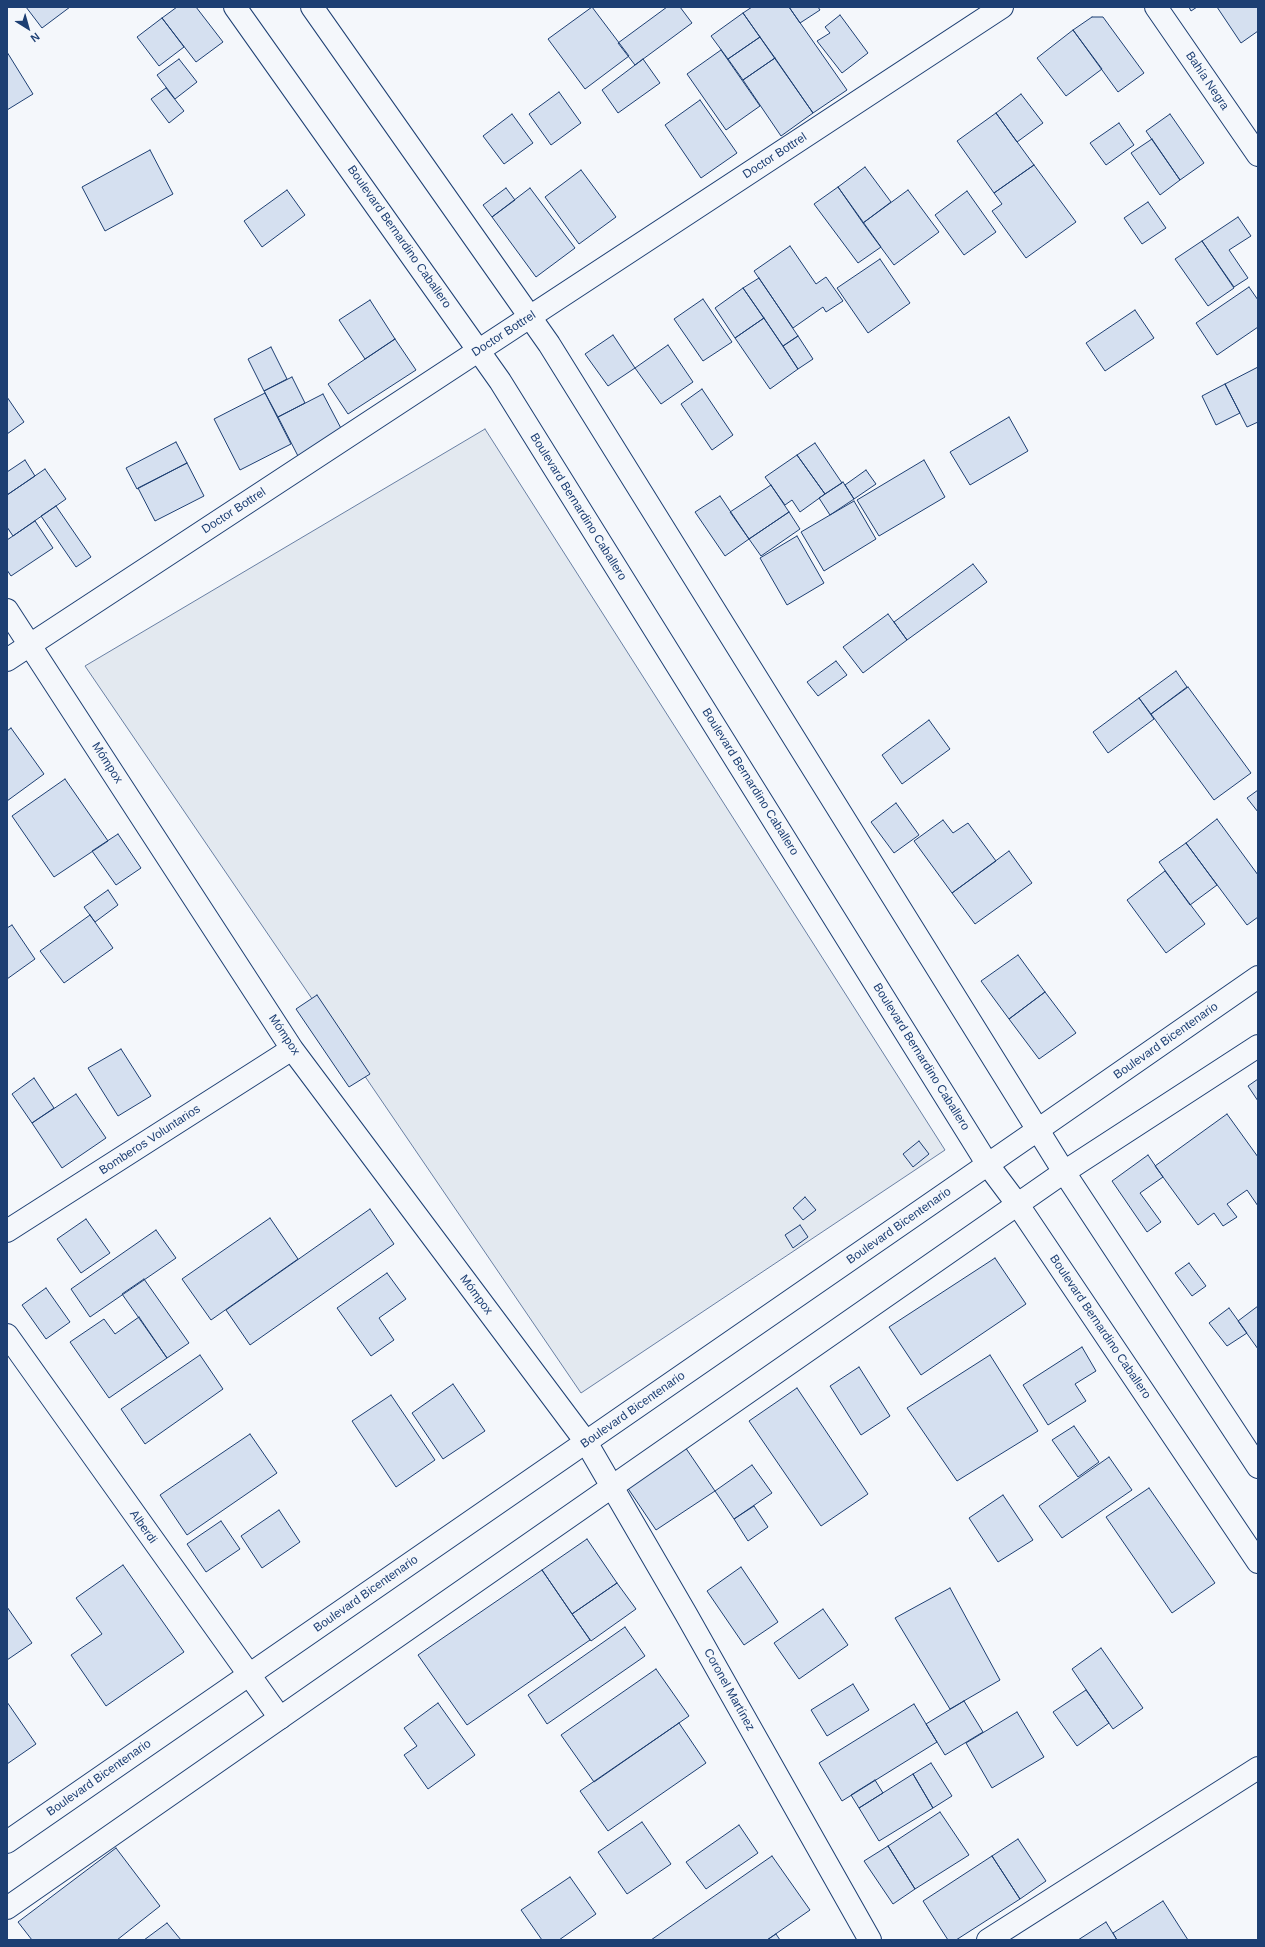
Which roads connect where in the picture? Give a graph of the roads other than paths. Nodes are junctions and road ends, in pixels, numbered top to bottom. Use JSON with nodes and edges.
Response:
{"nodes":[{"id":1,"x":235,"y":7,"type":"edge"},
{"id":2,"x":312,"y":7,"type":"edge"},
{"id":3,"x":1002,"y":7,"type":"edge"},
{"id":4,"x":1156,"y":7,"type":"edge"},
{"id":5,"x":1258,"y":155,"type":"edge"},
{"id":6,"x":530,"y":316,"type":"junction"},
{"id":7,"x":479,"y":350,"type":"junction"},
{"id":8,"x":7,"y":610,"type":"edge"},
{"id":9,"x":30,"y":645,"type":"junction"},
{"id":10,"x":7,"y":660,"type":"edge"},
{"id":11,"x":1258,"y":977,"type":"edge"},
{"id":12,"x":1258,"y":1046,"type":"edge"},
{"id":13,"x":292,"y":1049,"type":"junction"},
{"id":14,"x":1039,"y":1130,"type":"junction"},
{"id":15,"x":988,"y":1164,"type":"junction"},
{"id":16,"x":1064,"y":1172,"type":"junction"},
{"id":17,"x":1018,"y":1205,"type":"junction"},
{"id":18,"x":7,"y":1231,"type":"edge"},
{"id":19,"x":7,"y":1335,"type":"edge"},
{"id":20,"x":586,"y":1442,"type":"junction"},
{"id":21,"x":1258,"y":1467,"type":"edge"},
{"id":22,"x":613,"y":1487,"type":"junction"},
{"id":23,"x":1258,"y":1562,"type":"edge"},
{"id":24,"x":248,"y":1675,"type":"junction"},
{"id":25,"x":280,"y":1718,"type":"junction"},
{"id":26,"x":1258,"y":1768,"type":"edge"},
{"id":27,"x":7,"y":1842,"type":"edge"},
{"id":28,"x":7,"y":1908,"type":"edge"},
{"id":29,"x":870,"y":1940,"type":"edge"},
{"id":30,"x":988,"y":1940,"type":"edge"}],
"edges":[{"from":1,"to":7,"type":"street","name":"Boulevard Bernardino Caballero"},
{"from":2,"to":6,"type":"street"},
{"from":3,"to":6,"type":"street","name":"Doctor Bottrel"},
{"from":4,"to":5,"type":"street","name":"Bahía Negra"},
{"from":6,"to":7,"type":"street","name":"Doctor Bottrel"},
{"from":6,"to":14,"type":"street"},
{"from":7,"to":9,"type":"street","name":"Doctor Bottrel"},
{"from":7,"to":15,"type":"street","name":"Boulevard Bernardino Caballero"},
{"from":8,"to":9,"type":"street","name":"Mómpox"},
{"from":9,"to":10,"type":"street","name":"Doctor Bottrel"},
{"from":9,"to":13,"type":"street","name":"Mómpox"},
{"from":11,"to":14,"type":"street","name":"Boulevard Bicentenario"},
{"from":12,"to":16,"type":"street"},
{"from":13,"to":18,"type":"street","name":"Bomberos Voluntarios"},
{"from":13,"to":20,"type":"street","name":"Mómpox"},
{"from":14,"to":15,"type":"street","name":"Boulevard Bicentenario"},
{"from":14,"to":16,"type":"street"},
{"from":15,"to":17,"type":"street","name":"Boulevard Bernardino Caballero"},
{"from":15,"to":20,"type":"street","name":"Boulevard Bicentenario"},
{"from":16,"to":17,"type":"street"},
{"from":16,"to":21,"type":"street"},
{"from":17,"to":22,"type":"street"},
{"from":17,"to":23,"type":"street","name":"Boulevard Bernardino Caballero"},
{"from":19,"to":24,"type":"street","name":"Alberdi"},
{"from":20,"to":22,"type":"street","name":"Coronel Martínez"},
{"from":20,"to":24,"type":"street","name":"Boulevard Bicentenario"},
{"from":22,"to":25,"type":"street"},
{"from":22,"to":29,"type":"street","name":"Coronel Martínez"},
{"from":24,"to":25,"type":"street","name":"Alberdi"},
{"from":24,"to":27,"type":"street","name":"Boulevard Bicentenario"},
{"from":25,"to":28,"type":"street"},
{"from":26,"to":30,"type":"street"}]}
